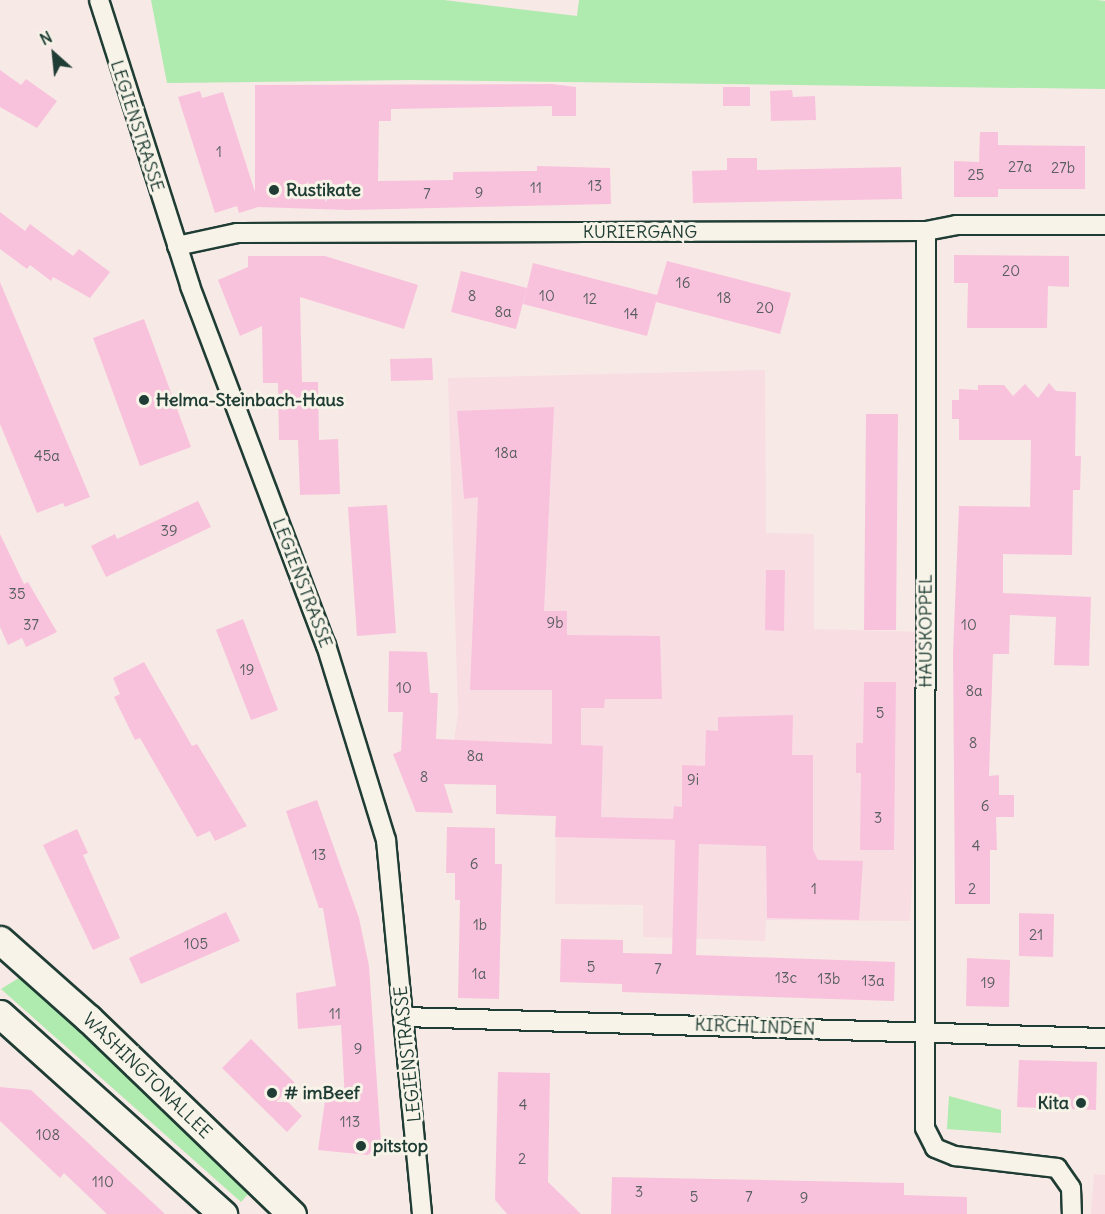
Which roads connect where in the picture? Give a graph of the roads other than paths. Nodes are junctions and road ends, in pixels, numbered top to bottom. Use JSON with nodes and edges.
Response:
{"nodes":[{"id":1,"x":99,"y":0,"type":"edge"},
{"id":2,"x":1105,"y":225,"type":"edge"},
{"id":3,"x":926,"y":231,"type":"junction"},
{"id":4,"x":177,"y":246,"type":"junction"},
{"id":5,"x":3,"y":950,"type":"edge"},
{"id":6,"x":0,"y":1014,"type":"edge"},
{"id":7,"x":404,"y":1017,"type":"junction"},
{"id":8,"x":925,"y":1032,"type":"junction"},
{"id":9,"x":1105,"y":1038,"type":"edge"},
{"id":10,"x":420,"y":1185,"type":"junction"},
{"id":11,"x":223,"y":1214,"type":"edge"},
{"id":12,"x":292,"y":1214,"type":"edge"},
{"id":13,"x":410,"y":1214,"type":"edge"},
{"id":14,"x":422,"y":1214,"type":"edge"},
{"id":15,"x":1072,"y":1214,"type":"edge"}],
"edges":[{"from":1,"to":4,"type":"street","name":"LEGIENSTRASSE"},
{"from":2,"to":3,"type":"street","name":"KURIERGANG"},
{"from":3,"to":4,"type":"street","name":"KURIERGANG"},
{"from":3,"to":8,"type":"street","name":"HAUSKOPPEL"},
{"from":4,"to":7,"type":"street","name":"LEGIENSTRASSE"},
{"from":5,"to":12,"type":"street","name":"WASHINGTONALLEE"},
{"from":6,"to":11,"type":"street"},
{"from":7,"to":8,"type":"street","name":"KIRCHLINDEN"},
{"from":7,"to":10,"type":"street","name":"LEGIENSTRASSE"},
{"from":8,"to":9,"type":"street","name":"KIRCHLINDEN"},
{"from":8,"to":15,"type":"street","name":"HAUSKOPPEL"},
{"from":10,"to":13,"type":"street","name":"LEGIENSTRASSE"},
{"from":10,"to":14,"type":"street","name":"LEGIENSTRASSE"}]}
